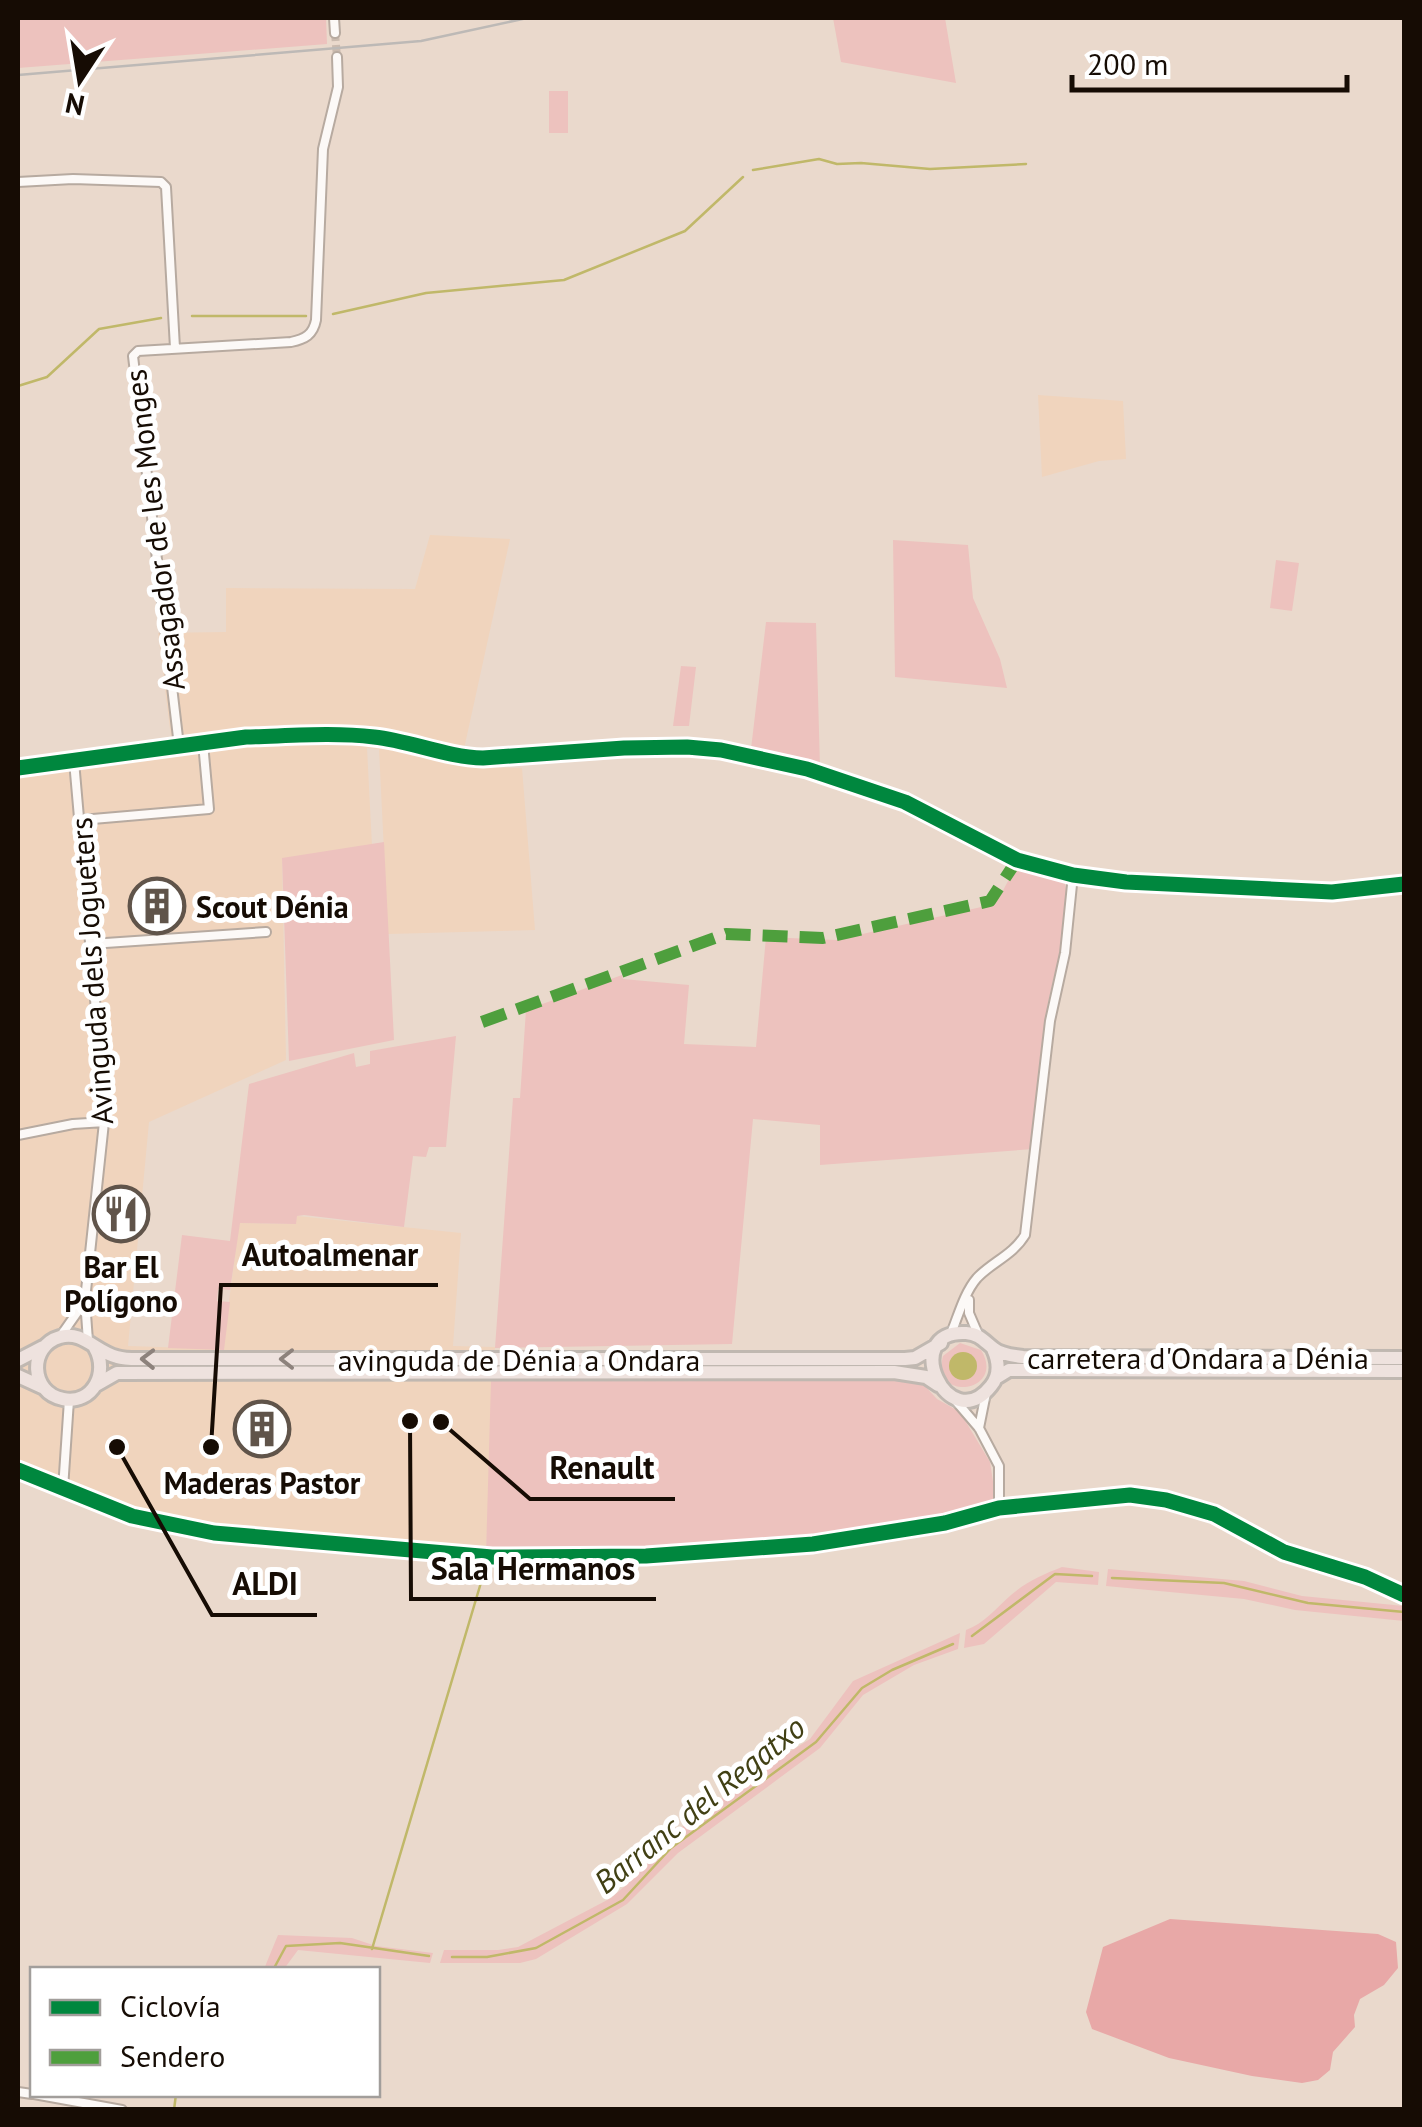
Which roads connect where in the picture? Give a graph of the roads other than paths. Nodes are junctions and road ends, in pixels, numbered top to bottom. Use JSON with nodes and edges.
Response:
{"nodes":[{"id":1,"x":334,"y":18,"type":"edge"},
{"id":2,"x":335,"y":33,"type":"tunnel mouth"},
{"id":3,"x":337,"y":57,"type":"tunnel mouth"},
{"id":4,"x":18,"y":182,"type":"edge"},
{"id":5,"x":175,"y":348,"type":"junction"},
{"id":6,"x":202,"y":743,"type":"junction"},
{"id":7,"x":179,"y":746,"type":"junction"},
{"id":8,"x":74,"y":761,"type":"junction"},
{"id":9,"x":18,"y":768,"type":"edge"},
{"id":10,"x":80,"y":820,"type":"junction"},
{"id":11,"x":1073,"y":875,"type":"junction"},
{"id":12,"x":1404,"y":884,"type":"edge"},
{"id":13,"x":266,"y":932,"type":"dead end"},
{"id":14,"x":91,"y":944,"type":"junction"},
{"id":15,"x":105,"y":1122,"type":"junction"},
{"id":16,"x":18,"y":1134,"type":"edge"},
{"id":17,"x":968,"y":1290,"type":"junction"},
{"id":18,"x":85,"y":1300,"type":"junction"},
{"id":19,"x":978,"y":1335,"type":"junction"},
{"id":20,"x":59,"y":1337,"type":"junction"},
{"id":21,"x":946,"y":1339,"type":"junction"},
{"id":22,"x":91,"y":1345,"type":"junction"},
{"id":23,"x":45,"y":1346,"type":"junction"},
{"id":24,"x":993,"y":1349,"type":"junction"},
{"id":25,"x":1404,"y":1358,"type":"edge"},
{"id":26,"x":18,"y":1360,"type":"edge"},
{"id":27,"x":1404,"y":1371,"type":"edge"},
{"id":28,"x":18,"y":1376,"type":"edge"},
{"id":29,"x":996,"y":1378,"type":"junction"},
{"id":30,"x":96,"y":1385,"type":"junction"},
{"id":31,"x":938,"y":1385,"type":"junction"},
{"id":32,"x":43,"y":1387,"type":"junction"},
{"id":33,"x":986,"y":1391,"type":"junction"},
{"id":34,"x":952,"y":1396,"type":"junction"},
{"id":35,"x":70,"y":1400,"type":"junction"},
{"id":36,"x":979,"y":1428,"type":"junction"},
{"id":37,"x":18,"y":1470,"type":"edge"},
{"id":38,"x":63,"y":1490,"type":"junction"},
{"id":39,"x":999,"y":1508,"type":"junction"},
{"id":40,"x":1404,"y":1595,"type":"edge"},
{"id":41,"x":50,"y":2097,"type":"edge"},
{"id":42,"x":122,"y":2110,"type":"edge"}],
"edges":[{"from":1,"to":2,"type":"street"},
{"from":3,"to":5,"type":"street","name":"Assagador de les Monges"},
{"from":4,"to":5,"type":"street"},
{"from":5,"to":7,"type":"street","name":"Assagador de les Monges"},
{"from":6,"to":7,"type":"street"},
{"from":6,"to":10,"type":"street"},
{"from":6,"to":11,"type":"street"},
{"from":7,"to":8,"type":"street"},
{"from":8,"to":9,"type":"street"},
{"from":8,"to":10,"type":"street","name":"Avinguda dels Jogueters"},
{"from":10,"to":14,"type":"street","name":"Avinguda dels Jogueters"},
{"from":11,"to":12,"type":"street"},
{"from":11,"to":17,"type":"street"},
{"from":13,"to":14,"type":"street"},
{"from":14,"to":15,"type":"street","name":"Avinguda dels Jogueters"},
{"from":15,"to":16,"type":"street"},
{"from":15,"to":18,"type":"street","name":"Avinguda dels Jogueters"},
{"from":17,"to":19,"type":"street"},
{"from":17,"to":21,"type":"street"},
{"from":18,"to":20,"type":"street","name":"Avinguda dels Jogueters"},
{"from":18,"to":22,"type":"street","name":"Avinguda dels Jogueters"},
{"from":19,"to":21,"type":"main road"},
{"from":19,"to":24,"type":"main road"},
{"from":20,"to":22,"type":"main road"},
{"from":20,"to":23,"type":"main road"},
{"from":21,"to":22,"type":"main road","name":"avinguda de Dénia a Ondara","one_way":true},
{"from":21,"to":31,"type":"main road"},
{"from":22,"to":30,"type":"main road"},
{"from":23,"to":26,"type":"main road"},
{"from":23,"to":32,"type":"main road"},
{"from":24,"to":25,"type":"main road","name":"carretera d'Ondara a Dénia"},
{"from":24,"to":29,"type":"main road"},
{"from":27,"to":29,"type":"main road","name":"carretera d'Ondara a Dénia"},
{"from":28,"to":32,"type":"main road"},
{"from":29,"to":33,"type":"main road"},
{"from":30,"to":31,"type":"main road","name":"avinguda de Dénia a Ondara"},
{"from":30,"to":35,"type":"main road"},
{"from":31,"to":34,"type":"main road"},
{"from":32,"to":35,"type":"main road"},
{"from":33,"to":34,"type":"main road"},
{"from":33,"to":36,"type":"street"},
{"from":34,"to":36,"type":"street"},
{"from":35,"to":38,"type":"street"},
{"from":36,"to":39,"type":"street"},
{"from":37,"to":38,"type":"street"},
{"from":38,"to":39,"type":"street"},
{"from":39,"to":40,"type":"street"},
{"from":41,"to":42,"type":"street"}]}
